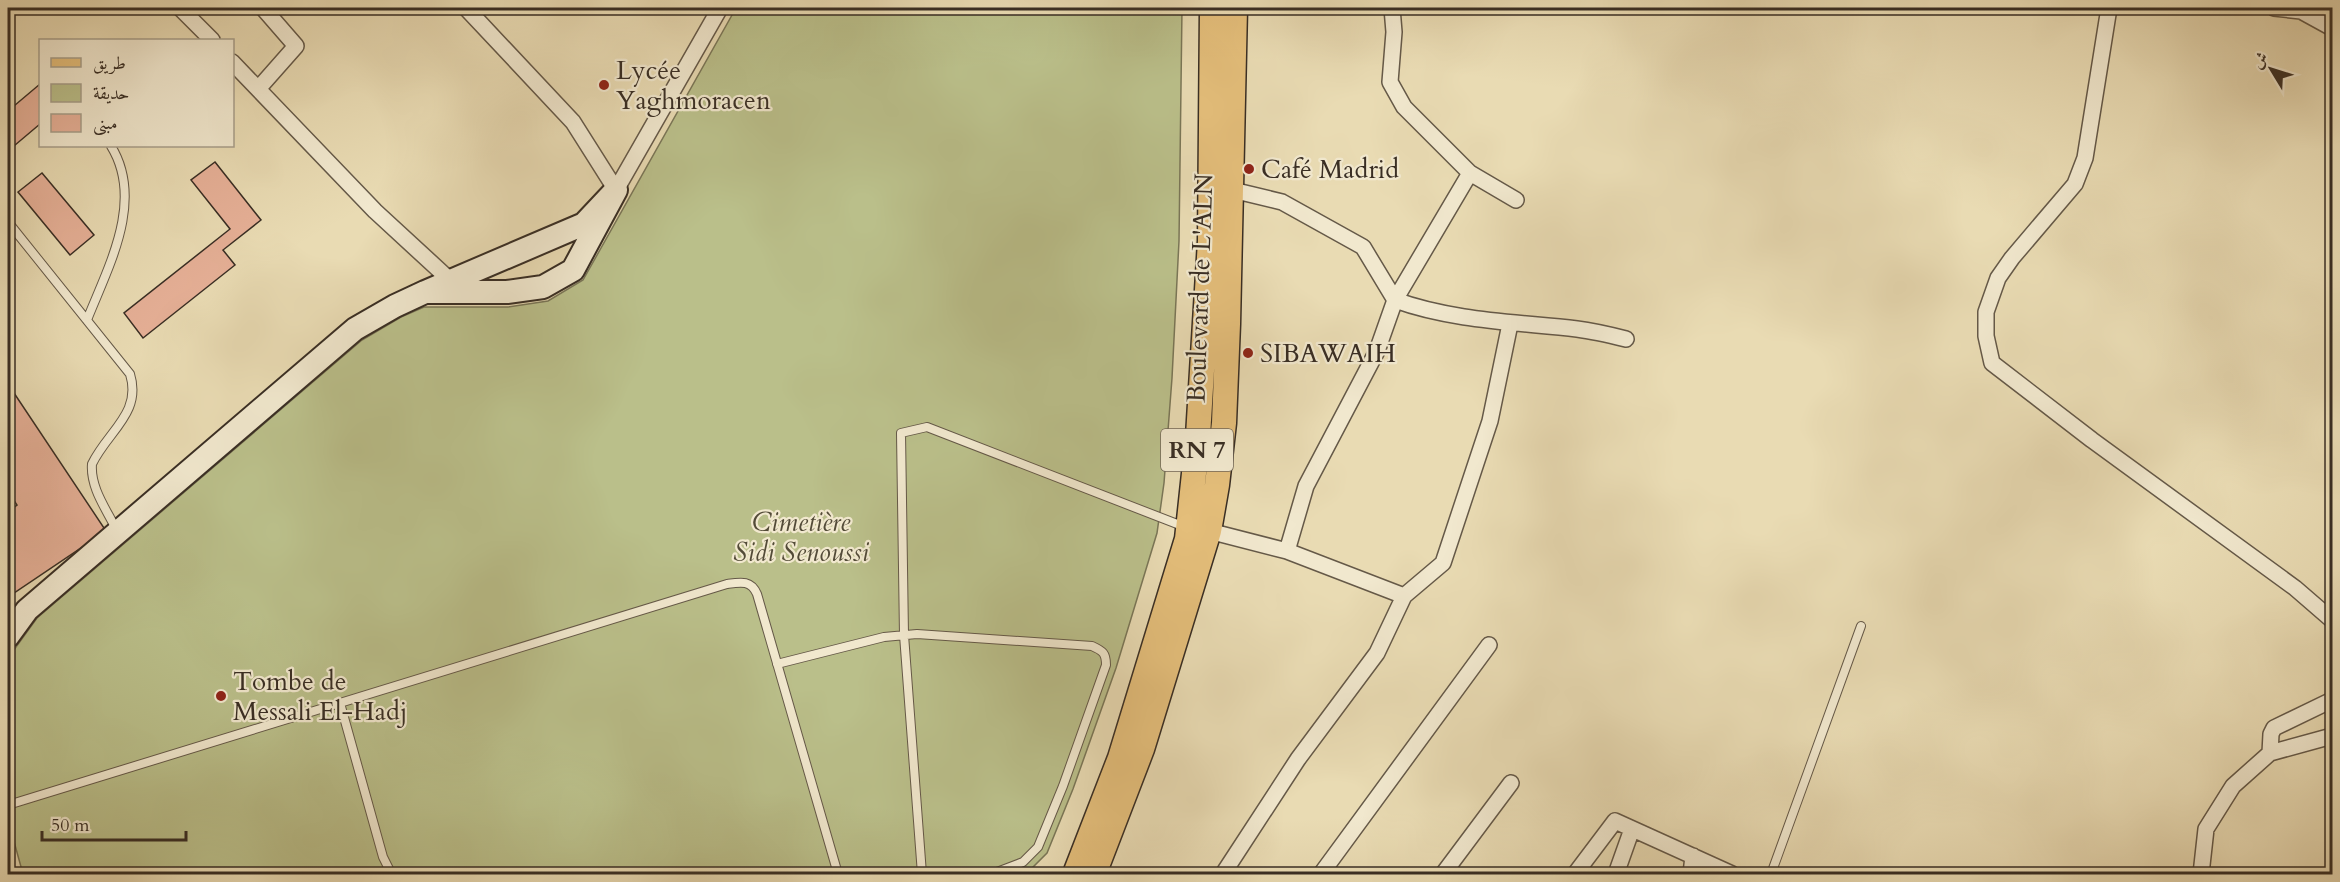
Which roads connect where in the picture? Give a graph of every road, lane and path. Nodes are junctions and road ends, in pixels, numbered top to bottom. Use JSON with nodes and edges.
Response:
{"nodes":[{"id":1,"x":180,"y":8,"type":"edge"},
{"id":2,"x":263,"y":8,"type":"edge"},
{"id":3,"x":720,"y":8,"type":"edge"},
{"id":4,"x":1212,"y":8,"type":"edge"},
{"id":5,"x":1235,"y":8,"type":"edge"},
{"id":6,"x":1392,"y":8,"type":"edge"},
{"id":7,"x":2109,"y":8,"type":"edge"},
{"id":8,"x":2274,"y":8,"type":"edge"},
{"id":9,"x":2304,"y":9,"type":"edge"},
{"id":10,"x":472,"y":10,"type":"edge"},
{"id":11,"x":2332,"y":28,"type":"edge"},
{"id":12,"x":211,"y":39,"type":"edge"},
{"id":13,"x":234,"y":64,"type":"edge"},
{"id":14,"x":258,"y":89,"type":"junction"},
{"id":15,"x":111,"y":147,"type":"edge"},
{"id":16,"x":1470,"y":173,"type":"junction"},
{"id":17,"x":1221,"y":188,"type":"junction"},
{"id":18,"x":616,"y":190,"type":"junction"},
{"id":19,"x":1516,"y":200,"type":"dead end"},
{"id":20,"x":8,"y":222,"type":"edge"},
{"id":21,"x":451,"y":281,"type":"junction"},
{"id":22,"x":425,"y":292,"type":"junction"},
{"id":23,"x":1395,"y":300,"type":"junction"},
{"id":24,"x":87,"y":320,"type":"junction"},
{"id":25,"x":1510,"y":324,"type":"junction"},
{"id":26,"x":1626,"y":339,"type":"dead end"},
{"id":27,"x":1199,"y":529,"type":"junction"},
{"id":28,"x":117,"y":532,"type":"junction"},
{"id":29,"x":1287,"y":551,"type":"junction"},
{"id":30,"x":1404,"y":596,"type":"junction"},
{"id":31,"x":2332,"y":620,"type":"edge"},
{"id":32,"x":1861,"y":626,"type":"dead end"},
{"id":33,"x":904,"y":635,"type":"junction"},
{"id":34,"x":8,"y":636,"type":"edge"},
{"id":35,"x":1489,"y":645,"type":"dead end"},
{"id":36,"x":777,"y":664,"type":"junction"},
{"id":37,"x":2332,"y":700,"type":"edge"},
{"id":38,"x":340,"y":703,"type":"junction"},
{"id":39,"x":2332,"y":736,"type":"edge"},
{"id":40,"x":2270,"y":753,"type":"junction"},
{"id":41,"x":1511,"y":783,"type":"dead end"},
{"id":42,"x":8,"y":805,"type":"edge"},
{"id":43,"x":1632,"y":829,"type":"junction"},
{"id":44,"x":1089,"y":840,"type":"junction"},
{"id":45,"x":1693,"y":856,"type":"junction"},
{"id":46,"x":396,"y":874,"type":"edge"},
{"id":47,"x":838,"y":874,"type":"edge"},
{"id":48,"x":922,"y":874,"type":"edge"},
{"id":49,"x":961,"y":874,"type":"edge"},
{"id":50,"x":1058,"y":874,"type":"edge"},
{"id":51,"x":1075,"y":874,"type":"edge"},
{"id":52,"x":1094,"y":874,"type":"edge"},
{"id":53,"x":1222,"y":874,"type":"edge"},
{"id":54,"x":1321,"y":874,"type":"edge"},
{"id":55,"x":1443,"y":874,"type":"edge"},
{"id":56,"x":1575,"y":874,"type":"edge"},
{"id":57,"x":1616,"y":874,"type":"edge"},
{"id":58,"x":1691,"y":874,"type":"edge"},
{"id":59,"x":1732,"y":874,"type":"edge"},
{"id":60,"x":1771,"y":874,"type":"edge"},
{"id":61,"x":2201,"y":874,"type":"edge"}],
"edges":[{"from":1,"to":12,"type":"street"},
{"from":2,"to":14,"type":"street"},
{"from":3,"to":18,"type":"street"},
{"from":4,"to":17,"type":"main road","name":"Boulevard de L'ALN","number":"RN 7"},
{"from":5,"to":17,"type":"main road","name":"Boulevard de L'ALN","number":"RN 7"},
{"from":6,"to":16,"type":"street"},
{"from":7,"to":31,"type":"street"},
{"from":8,"to":9,"type":"street"},
{"from":9,"to":11,"type":"street"},
{"from":10,"to":18,"type":"street"},
{"from":13,"to":14,"type":"street"},
{"from":14,"to":21,"type":"street"},
{"from":15,"to":24,"type":"lane"},
{"from":16,"to":19,"type":"street"},
{"from":16,"to":23,"type":"street"},
{"from":17,"to":23,"type":"street"},
{"from":17,"to":27,"type":"main road","name":"Boulevard de L'ALN","number":"RN 7"},
{"from":18,"to":21,"type":"street"},
{"from":18,"to":22,"type":"street"},
{"from":20,"to":24,"type":"lane"},
{"from":21,"to":22,"type":"street"},
{"from":22,"to":28,"type":"street"},
{"from":23,"to":25,"type":"street"},
{"from":23,"to":29,"type":"street"},
{"from":24,"to":28,"type":"lane"},
{"from":25,"to":26,"type":"street"},
{"from":25,"to":30,"type":"street"},
{"from":27,"to":29,"type":"street"},
{"from":27,"to":33,"type":"lane"},
{"from":27,"to":44,"type":"main road","name":"Boulevard de L'ALN","number":"RN 7"},
{"from":27,"to":52,"type":"main road","name":"Boulevard de L'ALN","number":"RN 7"},
{"from":28,"to":34,"type":"street"},
{"from":29,"to":30,"type":"street"},
{"from":30,"to":53,"type":"street"},
{"from":32,"to":60,"type":"lane"},
{"from":33,"to":36,"type":"lane"},
{"from":33,"to":48,"type":"lane"},
{"from":33,"to":49,"type":"lane"},
{"from":35,"to":54,"type":"street"},
{"from":36,"to":38,"type":"lane"},
{"from":36,"to":47,"type":"lane"},
{"from":37,"to":40,"type":"street"},
{"from":38,"to":42,"type":"lane"},
{"from":38,"to":46,"type":"lane"},
{"from":39,"to":40,"type":"street"},
{"from":40,"to":61,"type":"street"},
{"from":41,"to":55,"type":"street"},
{"from":43,"to":45,"type":"street"},
{"from":43,"to":56,"type":"street"},
{"from":43,"to":57,"type":"street"},
{"from":44,"to":50,"type":"main road"},
{"from":44,"to":51,"type":"main road","name":"Boulevard de L'ALN","number":"RN 7"},
{"from":45,"to":58,"type":"street"},
{"from":45,"to":59,"type":"street"}]}
